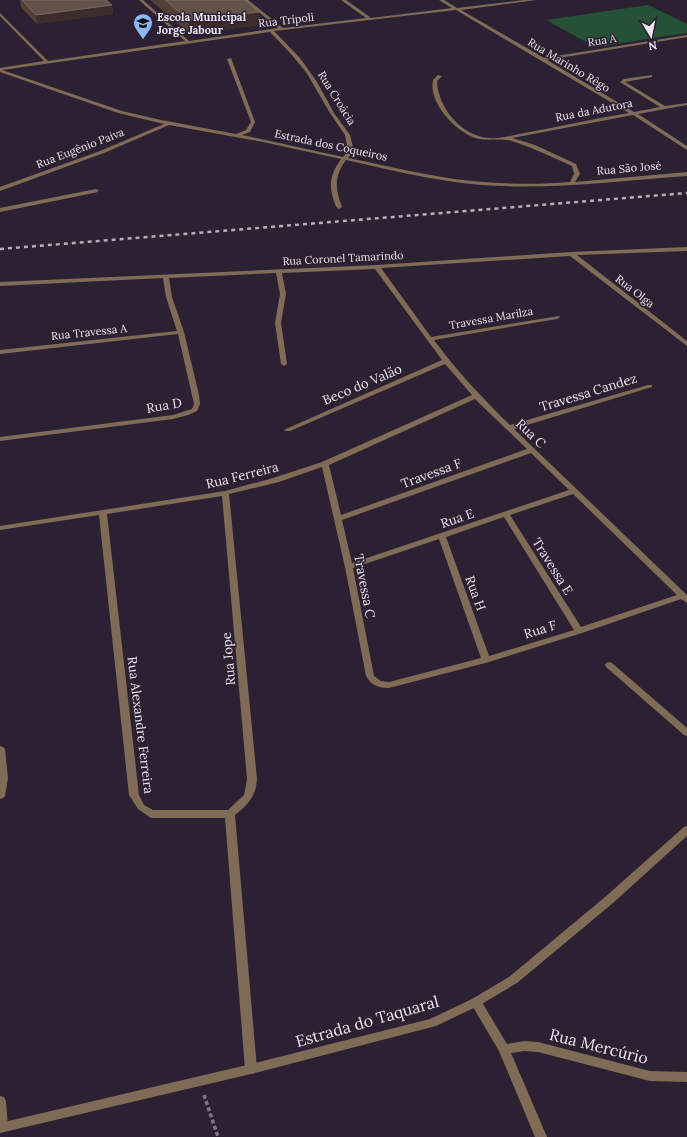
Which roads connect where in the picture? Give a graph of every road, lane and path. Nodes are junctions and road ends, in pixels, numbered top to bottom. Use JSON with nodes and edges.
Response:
{"nodes":[{"id":1,"x":141,"y":0,"type":"edge"},
{"id":2,"x":246,"y":0,"type":"edge"},
{"id":3,"x":343,"y":0,"type":"edge"},
{"id":4,"x":441,"y":0,"type":"edge"},
{"id":5,"x":534,"y":0,"type":"edge"},
{"id":6,"x":456,"y":10,"type":"junction"},
{"id":7,"x":0,"y":14,"type":"edge"},
{"id":8,"x":370,"y":19,"type":"junction"},
{"id":9,"x":282,"y":29,"type":"junction"},
{"id":10,"x":271,"y":31,"type":"junction"},
{"id":11,"x":687,"y":36,"type":"edge"},
{"id":12,"x":188,"y":42,"type":"junction"},
{"id":13,"x":229,"y":59,"type":"dead end"},
{"id":14,"x":543,"y":59,"type":"junction"},
{"id":15,"x":47,"y":62,"type":"junction"},
{"id":16,"x":0,"y":70,"type":"edge"},
{"id":17,"x":440,"y":76,"type":"dead end"},
{"id":18,"x":650,"y":76,"type":"dead end"},
{"id":19,"x":687,"y":104,"type":"edge"},
{"id":20,"x":665,"y":108,"type":"junction"},
{"id":21,"x":633,"y":113,"type":"junction"},
{"id":22,"x":167,"y":124,"type":"junction"},
{"id":23,"x":238,"y":135,"type":"junction"},
{"id":24,"x":506,"y":137,"type":"junction"},
{"id":25,"x":687,"y":148,"type":"edge"},
{"id":26,"x":344,"y":159,"type":"junction"},
{"id":27,"x":687,"y":174,"type":"edge"},
{"id":28,"x":572,"y":183,"type":"junction"},
{"id":29,"x":0,"y":189,"type":"edge"},
{"id":30,"x":96,"y":191,"type":"dead end"},
{"id":31,"x":339,"y":207,"type":"dead end"},
{"id":32,"x":0,"y":210,"type":"edge"},
{"id":33,"x":687,"y":250,"type":"edge"},
{"id":34,"x":571,"y":254,"type":"junction"},
{"id":35,"x":377,"y":266,"type":"junction"},
{"id":36,"x":279,"y":271,"type":"junction"},
{"id":37,"x":166,"y":277,"type":"junction"},
{"id":38,"x":0,"y":284,"type":"edge"},
{"id":39,"x":557,"y":317,"type":"dead end"},
{"id":40,"x":180,"y":332,"type":"junction"},
{"id":41,"x":429,"y":338,"type":"junction"},
{"id":42,"x":687,"y":344,"type":"edge"},
{"id":43,"x":0,"y":352,"type":"edge"},
{"id":44,"x":446,"y":361,"type":"junction"},
{"id":45,"x":284,"y":364,"type":"dead end"},
{"id":46,"x":650,"y":386,"type":"dead end"},
{"id":47,"x":476,"y":396,"type":"junction"},
{"id":48,"x":509,"y":428,"type":"junction"},
{"id":49,"x":288,"y":430,"type":"dead end"},
{"id":50,"x":0,"y":439,"type":"edge"},
{"id":51,"x":532,"y":450,"type":"junction"},
{"id":52,"x":325,"y":464,"type":"junction"},
{"id":53,"x":574,"y":491,"type":"junction"},
{"id":54,"x":225,"y":493,"type":"junction"},
{"id":55,"x":103,"y":513,"type":"junction"},
{"id":56,"x":506,"y":514,"type":"junction"},
{"id":57,"x":338,"y":519,"type":"junction"},
{"id":58,"x":0,"y":528,"type":"edge"},
{"id":59,"x":442,"y":536,"type":"junction"},
{"id":60,"x":349,"y":567,"type":"junction"},
{"id":61,"x":685,"y":598,"type":"edge"},
{"id":62,"x":579,"y":631,"type":"junction"},
{"id":63,"x":486,"y":660,"type":"junction"},
{"id":64,"x":609,"y":665,"type":"dead end"},
{"id":65,"x":404,"y":681,"type":"joint"},
{"id":66,"x":687,"y":733,"type":"edge"},
{"id":67,"x":0,"y":749,"type":"edge"},
{"id":68,"x":0,"y":796,"type":"edge"},
{"id":69,"x":230,"y":814,"type":"junction"},
{"id":70,"x":687,"y":830,"type":"edge"},
{"id":71,"x":476,"y":1002,"type":"junction"},
{"id":72,"x":504,"y":1049,"type":"junction"},
{"id":73,"x":251,"y":1069,"type":"junction"},
{"id":74,"x":687,"y":1077,"type":"edge"},
{"id":75,"x":200,"y":1081,"type":"junction"},
{"id":76,"x":0,"y":1102,"type":"edge"},
{"id":77,"x":1,"y":1128,"type":"edge"},
{"id":78,"x":218,"y":1137,"type":"edge"},
{"id":79,"x":541,"y":1137,"type":"edge"}],
"edges":[{"from":1,"to":12,"type":"street"},
{"from":2,"to":9,"type":"street"},
{"from":3,"to":8,"type":"street"},
{"from":4,"to":6,"type":"street","name":"Rua Marinho Rêgo"},
{"from":5,"to":6,"type":"street","name":"Rua Trípoli"},
{"from":6,"to":8,"type":"street","name":"Rua Trípoli"},
{"from":6,"to":14,"type":"street","name":"Rua Marinho Rêgo"},
{"from":7,"to":15,"type":"street"},
{"from":8,"to":9,"type":"street","name":"Rua Trípoli"},
{"from":9,"to":10,"type":"street","name":"Rua Trípoli"},
{"from":10,"to":12,"type":"street","name":"Rua Trípoli"},
{"from":10,"to":26,"type":"street","name":"Rua Croácia"},
{"from":11,"to":14,"type":"street","name":"Rua A"},
{"from":12,"to":15,"type":"street","name":"Rua Trípoli"},
{"from":13,"to":23,"type":"street"},
{"from":14,"to":21,"type":"street","name":"Rua Marinho Rêgo"},
{"from":15,"to":16,"type":"street","name":"Rua Trípoli"},
{"from":16,"to":22,"type":"street","name":"Estrada dos Coqueiros"},
{"from":17,"to":24,"type":"street","name":"Rua da Adutora"},
{"from":18,"to":20,"type":"street"},
{"from":19,"to":20,"type":"street","name":"Rua da Adutora"},
{"from":20,"to":21,"type":"street","name":"Rua da Adutora"},
{"from":21,"to":24,"type":"street","name":"Rua da Adutora"},
{"from":21,"to":25,"type":"street","name":"Rua Marinho Rêgo"},
{"from":22,"to":23,"type":"street","name":"Estrada dos Coqueiros"},
{"from":22,"to":29,"type":"street","name":"Rua Eugênio Paiva"},
{"from":23,"to":26,"type":"street","name":"Estrada dos Coqueiros"},
{"from":24,"to":28,"type":"street"},
{"from":26,"to":28,"type":"street","name":"Estrada dos Coqueiros"},
{"from":26,"to":31,"type":"street","name":"Rua Croácia"},
{"from":27,"to":28,"type":"street","name":"Rua São José"},
{"from":30,"to":32,"type":"street"},
{"from":33,"to":34,"type":"street","name":"Rua Coronel Tamarindo"},
{"from":34,"to":35,"type":"street","name":"Rua Coronel Tamarindo"},
{"from":34,"to":42,"type":"street","name":"Rua Olga"},
{"from":35,"to":36,"type":"street","name":"Rua Coronel Tamarindo"},
{"from":35,"to":41,"type":"street","name":"Rua C"},
{"from":36,"to":37,"type":"street","name":"Rua Coronel Tamarindo"},
{"from":36,"to":45,"type":"street"},
{"from":37,"to":38,"type":"street","name":"Rua Coronel Tamarindo"},
{"from":37,"to":40,"type":"street","name":"Rua D"},
{"from":39,"to":41,"type":"street","name":"Travessa Marilza"},
{"from":40,"to":43,"type":"street","name":"Rua Travessa A"},
{"from":40,"to":50,"type":"street","name":"Rua D"},
{"from":41,"to":44,"type":"street","name":"Rua C"},
{"from":44,"to":47,"type":"street","name":"Rua C"},
{"from":44,"to":49,"type":"street","name":"Beco do Valão"},
{"from":46,"to":48,"type":"street","name":"Travessa Candez"},
{"from":47,"to":48,"type":"street","name":"Rua C"},
{"from":47,"to":52,"type":"street","name":"Rua Ferreira"},
{"from":48,"to":51,"type":"street","name":"Rua C"},
{"from":51,"to":53,"type":"street","name":"Rua C"},
{"from":51,"to":57,"type":"street","name":"Travessa F"},
{"from":52,"to":54,"type":"street","name":"Rua Ferreira"},
{"from":52,"to":57,"type":"street","name":"Travessa C"},
{"from":53,"to":56,"type":"street","name":"Rua E"},
{"from":53,"to":61,"type":"street","name":"Rua C"},
{"from":54,"to":55,"type":"street","name":"Rua Ferreira"},
{"from":54,"to":69,"type":"street","name":"Rua Jope"},
{"from":55,"to":58,"type":"street","name":"Rua Ferreira"},
{"from":55,"to":69,"type":"street","name":"Rua Alexandre Ferreira"},
{"from":56,"to":59,"type":"street","name":"Rua E"},
{"from":56,"to":62,"type":"street","name":"Travessa E"},
{"from":57,"to":60,"type":"street","name":"Travessa C"},
{"from":59,"to":60,"type":"street","name":"Rua E"},
{"from":59,"to":63,"type":"street","name":"Rua H"},
{"from":60,"to":65,"type":"street","name":"Travessa C"},
{"from":61,"to":62,"type":"street","name":"Rua F"},
{"from":62,"to":63,"type":"street","name":"Rua F"},
{"from":63,"to":65,"type":"street","name":"Rua F"},
{"from":64,"to":66,"type":"street"},
{"from":67,"to":68,"type":"street"},
{"from":69,"to":73,"type":"street"},
{"from":70,"to":71,"type":"street","name":"Estrada do Taquaral"},
{"from":71,"to":72,"type":"street"},
{"from":71,"to":73,"type":"street","name":"Estrada do Taquaral"},
{"from":72,"to":74,"type":"street","name":"Rua Mercúrio"},
{"from":72,"to":79,"type":"street"},
{"from":73,"to":75,"type":"street","name":"Estrada do Taquaral"},
{"from":75,"to":77,"type":"street","name":"Estrada do Taquaral"},
{"from":75,"to":78,"type":"path"},
{"from":76,"to":77,"type":"street"}]}
